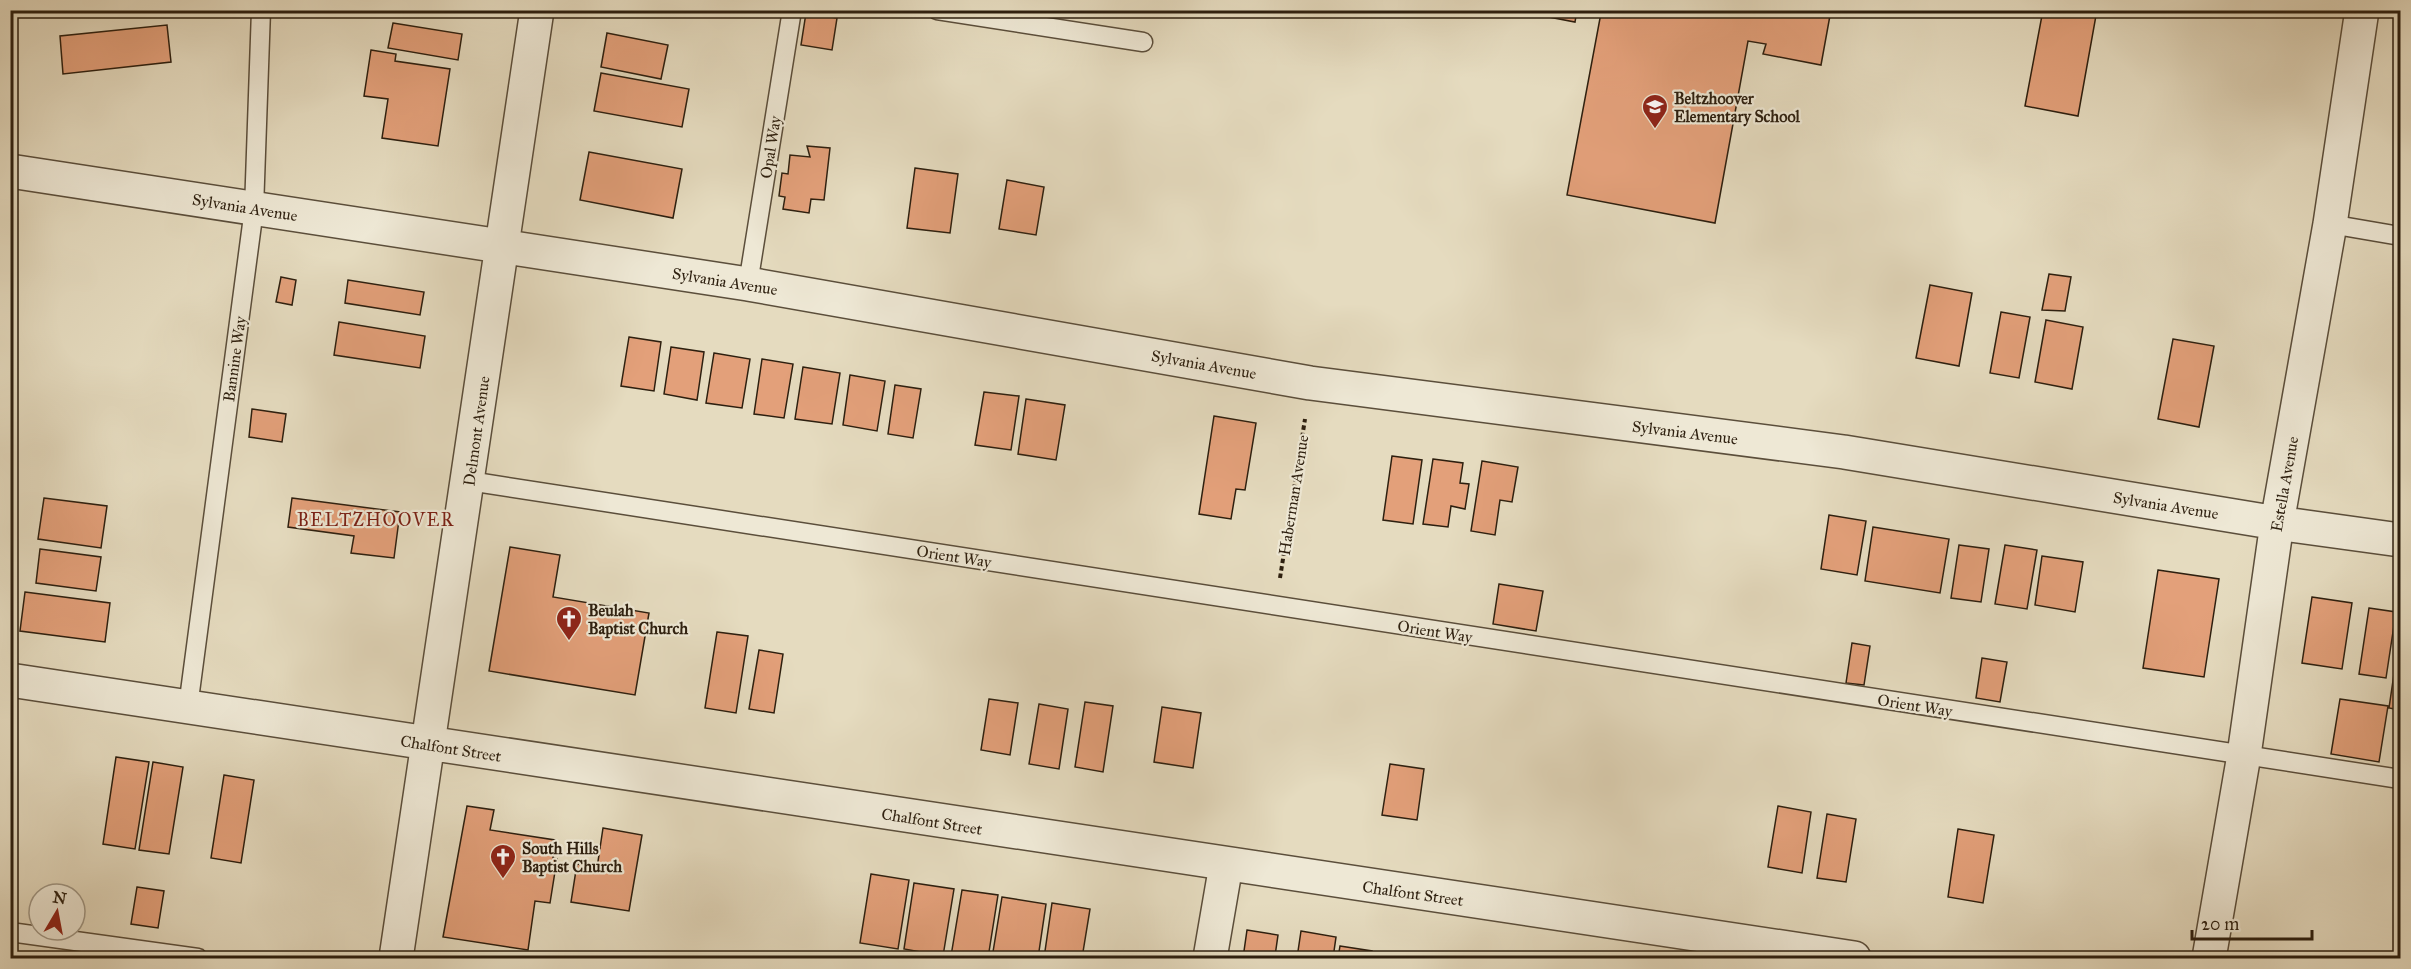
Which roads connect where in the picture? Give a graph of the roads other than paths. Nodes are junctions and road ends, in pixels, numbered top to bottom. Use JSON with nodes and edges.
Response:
{"nodes":[{"id":1,"x":261,"y":10,"type":"edge"},
{"id":2,"x":537,"y":10,"type":"edge"},
{"id":3,"x":792,"y":10,"type":"edge"},
{"id":4,"x":937,"y":10,"type":"edge"},
{"id":5,"x":2362,"y":10,"type":"edge"},
{"id":6,"x":1143,"y":42,"type":"dead end"},
{"id":7,"x":10,"y":171,"type":"edge"},
{"id":8,"x":254,"y":209,"type":"junction"},
{"id":9,"x":2330,"y":224,"type":"junction"},
{"id":10,"x":2400,"y":236,"type":"edge"},
{"id":11,"x":502,"y":246,"type":"junction"},
{"id":12,"x":748,"y":284,"type":"junction"},
{"id":13,"x":469,"y":481,"type":"junction"},
{"id":14,"x":2277,"y":523,"type":"junction"},
{"id":15,"x":2400,"y":540,"type":"edge"},
{"id":16,"x":10,"y":680,"type":"edge"},
{"id":17,"x":188,"y":706,"type":"junction"},
{"id":18,"x":428,"y":745,"type":"junction"},
{"id":19,"x":2244,"y":755,"type":"junction"},
{"id":20,"x":2400,"y":779,"type":"edge"},
{"id":21,"x":1226,"y":865,"type":"junction"},
{"id":22,"x":10,"y":932,"type":"edge"},
{"id":23,"x":198,"y":958,"type":"edge"},
{"id":24,"x":396,"y":958,"type":"edge"},
{"id":25,"x":1210,"y":958,"type":"edge"},
{"id":26,"x":1854,"y":958,"type":"edge"},
{"id":27,"x":2209,"y":958,"type":"edge"}],
"edges":[{"from":1,"to":8,"type":"lane","name":"Bannine Way"},
{"from":2,"to":11,"type":"street","name":"Delmont Avenue"},
{"from":3,"to":12,"type":"lane","name":"Opal Way"},
{"from":4,"to":6,"type":"lane"},
{"from":5,"to":9,"type":"street","name":"Estella Avenue"},
{"from":7,"to":8,"type":"street","name":"Sylvania Avenue"},
{"from":8,"to":11,"type":"street","name":"Sylvania Avenue"},
{"from":8,"to":17,"type":"lane","name":"Bannine Way"},
{"from":9,"to":10,"type":"lane"},
{"from":9,"to":14,"type":"street","name":"Estella Avenue"},
{"from":11,"to":12,"type":"street","name":"Sylvania Avenue"},
{"from":11,"to":13,"type":"street","name":"Delmont Avenue"},
{"from":12,"to":14,"type":"street","name":"Sylvania Avenue"},
{"from":13,"to":18,"type":"street","name":"Delmont Avenue"},
{"from":13,"to":19,"type":"lane","name":"Orient Way"},
{"from":14,"to":15,"type":"street","name":"Sylvania Avenue"},
{"from":14,"to":19,"type":"street","name":"Estella Avenue"},
{"from":16,"to":17,"type":"street","name":"Chalfont Street"},
{"from":17,"to":18,"type":"street","name":"Chalfont Street"},
{"from":18,"to":21,"type":"street","name":"Chalfont Street"},
{"from":18,"to":24,"type":"street","name":"Delmont Avenue"},
{"from":19,"to":20,"type":"lane","name":"Orient Way"},
{"from":19,"to":27,"type":"street","name":"Estella Avenue"},
{"from":21,"to":25,"type":"street"},
{"from":21,"to":26,"type":"street","name":"Chalfont Street"},
{"from":22,"to":23,"type":"lane"}]}
